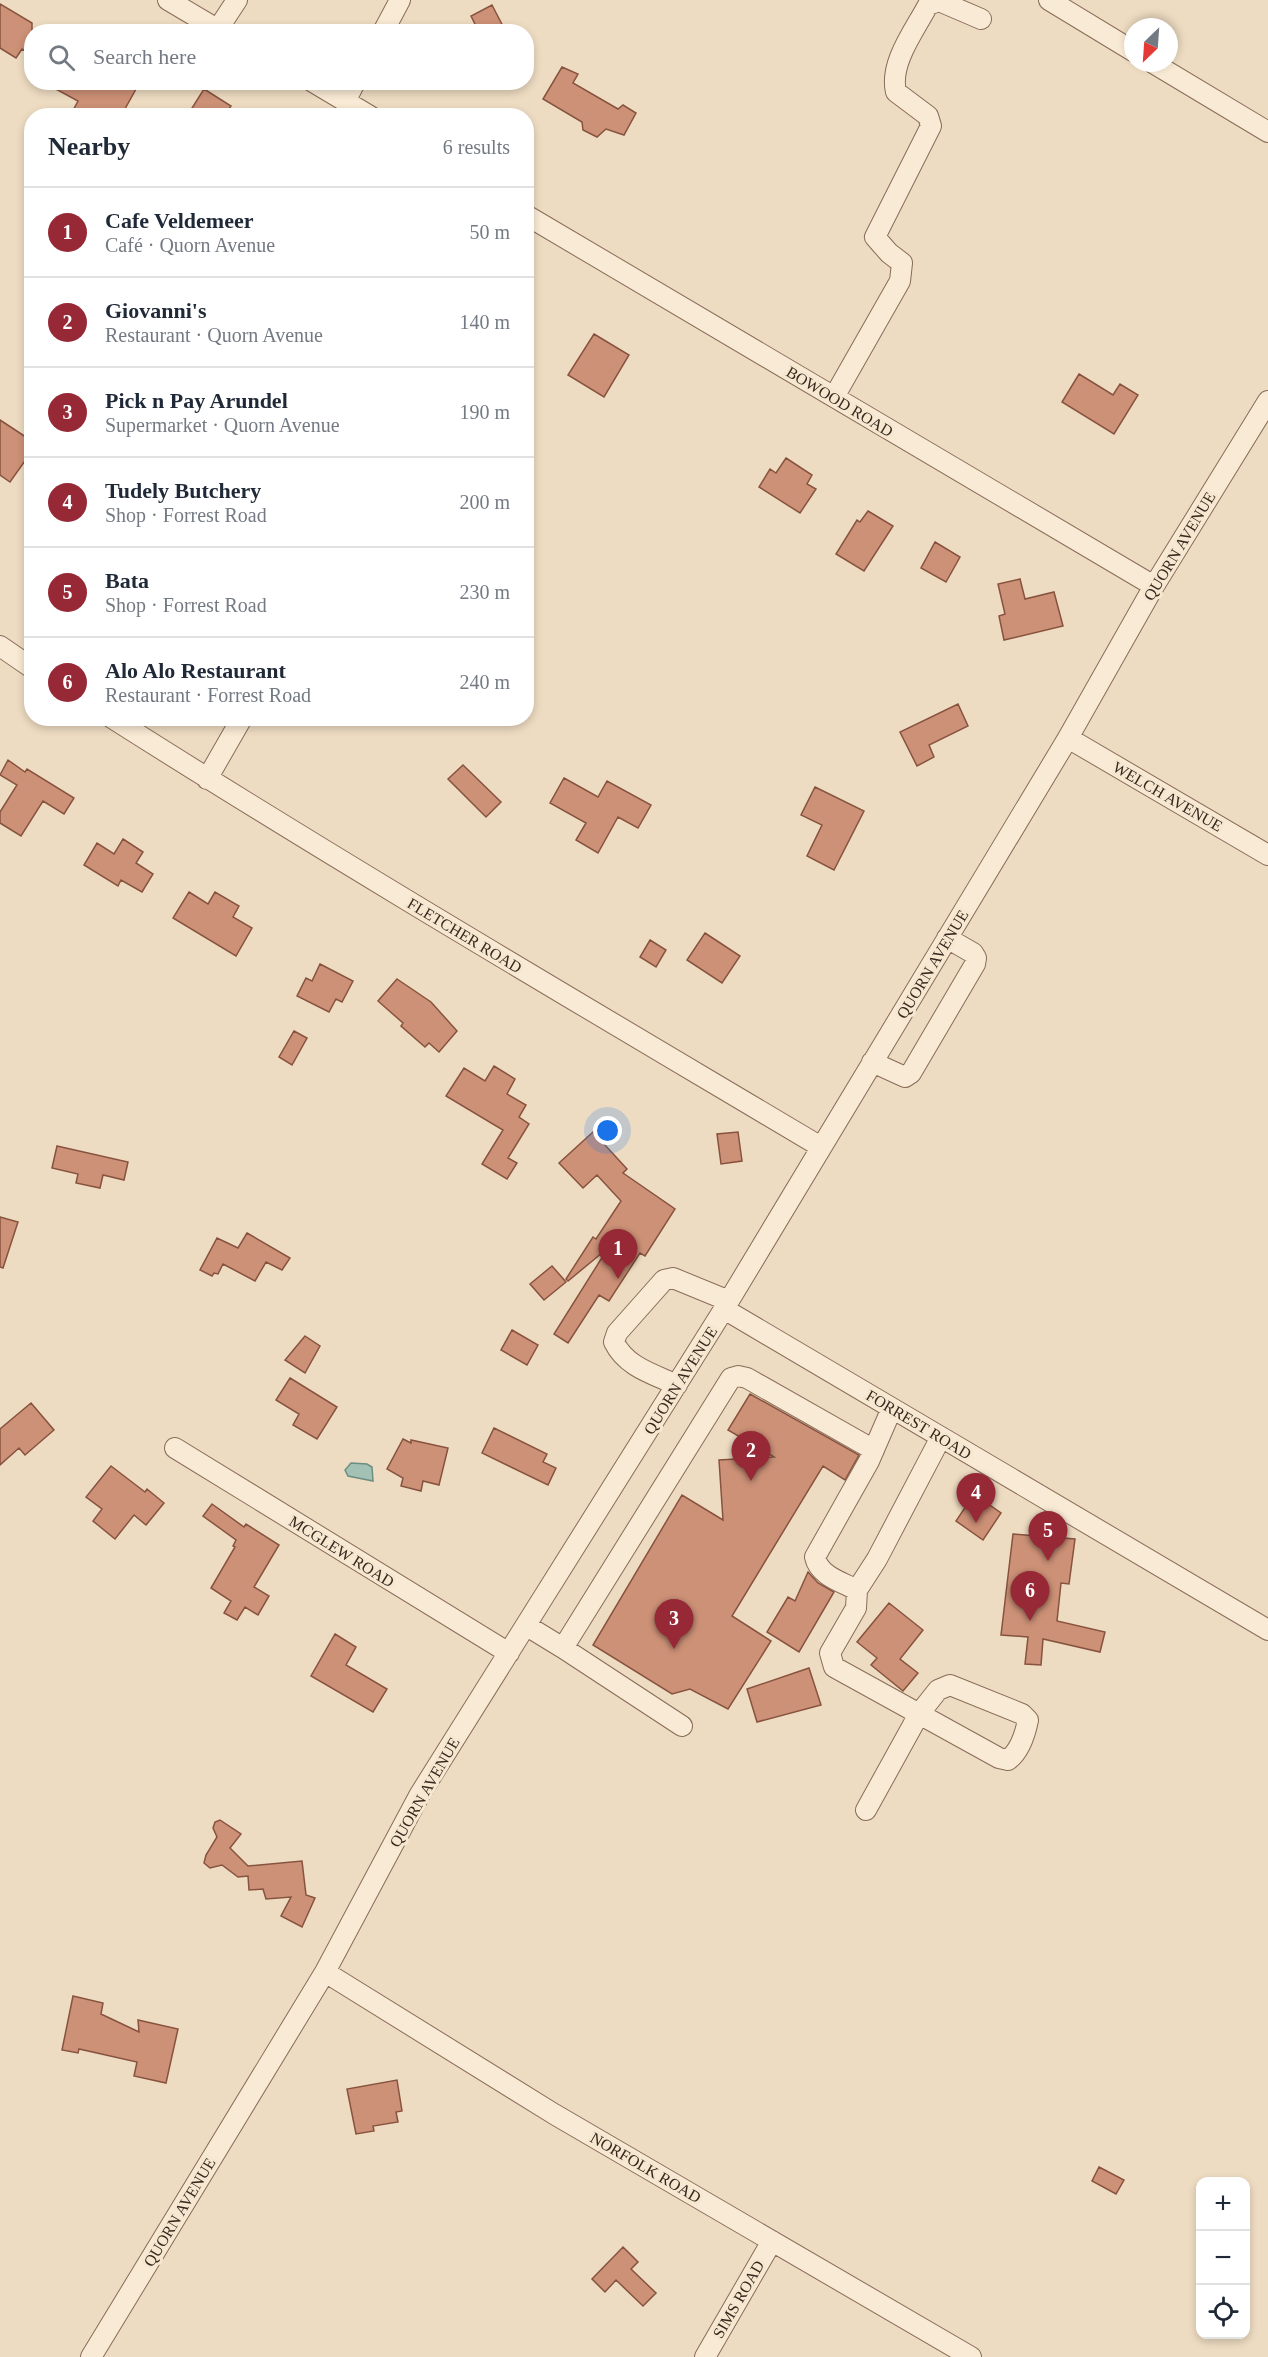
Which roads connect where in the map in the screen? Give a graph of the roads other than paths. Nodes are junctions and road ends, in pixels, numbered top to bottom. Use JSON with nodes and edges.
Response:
{"nodes":[{"id":1,"x":168,"y":0,"type":"edge"},
{"id":2,"x":237,"y":0,"type":"edge"},
{"id":3,"x":400,"y":0,"type":"edge"},
{"id":4,"x":1049,"y":0,"type":"edge"},
{"id":5,"x":981,"y":19,"type":"dead end"},
{"id":6,"x":210,"y":24,"type":"edge"},
{"id":7,"x":223,"y":24,"type":"edge"},
{"id":8,"x":387,"y":24,"type":"edge"},
{"id":9,"x":1124,"y":46,"type":"edge"},
{"id":10,"x":1168,"y":72,"type":"edge"},
{"id":11,"x":328,"y":90,"type":"edge"},
{"id":12,"x":352,"y":90,"type":"edge"},
{"id":13,"x":346,"y":100,"type":"junction"},
{"id":14,"x":358,"y":108,"type":"edge"},
{"id":15,"x":1268,"y":132,"type":"edge"},
{"id":16,"x":534,"y":225,"type":"edge"},
{"id":17,"x":834,"y":397,"type":"junction"},
{"id":18,"x":1268,"y":401,"type":"edge"},
{"id":19,"x":1154,"y":586,"type":"junction"},
{"id":20,"x":0,"y":646,"type":"edge"},
{"id":21,"x":24,"y":662,"type":"edge"},
{"id":22,"x":124,"y":726,"type":"edge"},
{"id":23,"x":237,"y":726,"type":"edge"},
{"id":24,"x":1068,"y":738,"type":"junction"},
{"id":25,"x":207,"y":779,"type":"junction"},
{"id":26,"x":1268,"y":855,"type":"edge"},
{"id":27,"x":947,"y":938,"type":"junction"},
{"id":28,"x":872,"y":1062,"type":"junction"},
{"id":29,"x":821,"y":1147,"type":"junction"},
{"id":30,"x":727,"y":1305,"type":"junction"},
{"id":31,"x":677,"y":1385,"type":"junction"},
{"id":32,"x":892,"y":1408,"type":"junction"},
{"id":33,"x":941,"y":1437,"type":"junction"},
{"id":34,"x":175,"y":1448,"type":"dead end"},
{"id":35,"x":874,"y":1450,"type":"junction"},
{"id":36,"x":857,"y":1590,"type":"junction"},
{"id":37,"x":527,"y":1626,"type":"junction"},
{"id":38,"x":1268,"y":1630,"type":"edge"},
{"id":39,"x":562,"y":1648,"type":"junction"},
{"id":40,"x":508,"y":1653,"type":"junction"},
{"id":41,"x":919,"y":1714,"type":"junction"},
{"id":42,"x":682,"y":1726,"type":"dead end"},
{"id":43,"x":866,"y":1810,"type":"dead end"},
{"id":44,"x":325,"y":1972,"type":"junction"},
{"id":45,"x":772,"y":2241,"type":"junction"},
{"id":46,"x":91,"y":2357,"type":"edge"},
{"id":47,"x":705,"y":2357,"type":"edge"},
{"id":48,"x":971,"y":2357,"type":"edge"}],
"edges":[{"from":1,"to":6,"type":"street"},
{"from":2,"to":7,"type":"street"},
{"from":3,"to":8,"type":"street"},
{"from":4,"to":9,"type":"street"},
{"from":5,"to":17,"type":"street"},
{"from":10,"to":15,"type":"street"},
{"from":11,"to":13,"type":"street"},
{"from":12,"to":13,"type":"street"},
{"from":13,"to":14,"type":"street"},
{"from":16,"to":17,"type":"street","name":"BOWOOD ROAD"},
{"from":17,"to":19,"type":"street","name":"BOWOOD ROAD"},
{"from":18,"to":19,"type":"street","name":"QUORN AVENUE"},
{"from":19,"to":24,"type":"street","name":"QUORN AVENUE"},
{"from":20,"to":21,"type":"street"},
{"from":22,"to":25,"type":"street","name":"FLETCHER ROAD"},
{"from":23,"to":25,"type":"street"},
{"from":24,"to":26,"type":"street","name":"WELCH AVENUE"},
{"from":24,"to":27,"type":"street","name":"QUORN AVENUE"},
{"from":25,"to":29,"type":"street","name":"FLETCHER ROAD"},
{"from":27,"to":28,"type":"street","name":"QUORN AVENUE"},
{"from":27,"to":28,"type":"street"},
{"from":28,"to":29,"type":"street","name":"QUORN AVENUE"},
{"from":29,"to":30,"type":"street","name":"QUORN AVENUE"},
{"from":30,"to":31,"type":"street","name":"QUORN AVENUE"},
{"from":30,"to":31,"type":"street","name":"FORREST ROAD"},
{"from":30,"to":32,"type":"street","name":"FORREST ROAD"},
{"from":31,"to":37,"type":"street","name":"QUORN AVENUE"},
{"from":32,"to":33,"type":"street","name":"FORREST ROAD"},
{"from":32,"to":35,"type":"street"},
{"from":33,"to":36,"type":"street"},
{"from":33,"to":38,"type":"street","name":"FORREST ROAD"},
{"from":34,"to":40,"type":"street","name":"MCGLEW ROAD"},
{"from":35,"to":36,"type":"street"},
{"from":35,"to":39,"type":"street"},
{"from":36,"to":41,"type":"street"},
{"from":37,"to":39,"type":"street"},
{"from":37,"to":40,"type":"street","name":"QUORN AVENUE"},
{"from":39,"to":42,"type":"street"},
{"from":40,"to":44,"type":"street","name":"QUORN AVENUE"},
{"from":41,"to":41,"type":"street"},
{"from":41,"to":43,"type":"street"},
{"from":44,"to":45,"type":"street","name":"NORFOLK ROAD"},
{"from":44,"to":46,"type":"street","name":"QUORN AVENUE"},
{"from":45,"to":47,"type":"street","name":"SIMS ROAD"},
{"from":45,"to":48,"type":"street","name":"NORFOLK ROAD"}]}
